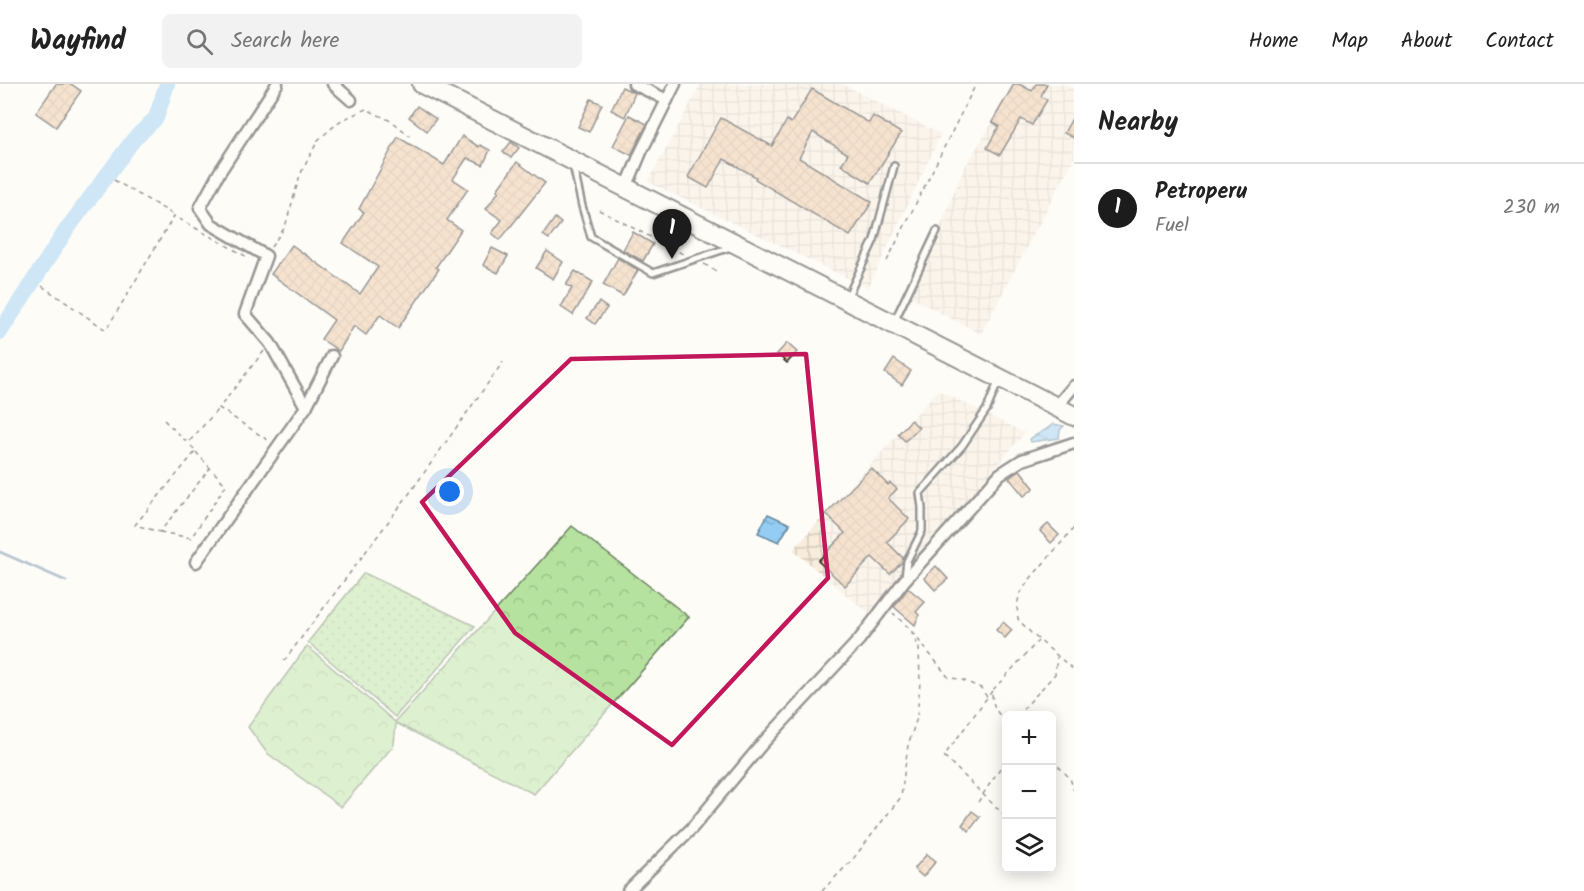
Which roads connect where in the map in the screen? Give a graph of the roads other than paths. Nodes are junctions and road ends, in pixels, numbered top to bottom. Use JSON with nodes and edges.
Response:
{"nodes":[{"id":1,"x":277,"y":84,"type":"edge"},
{"id":2,"x":333,"y":84,"type":"edge"},
{"id":3,"x":422,"y":84,"type":"edge"},
{"id":4,"x":634,"y":84,"type":"edge"},
{"id":5,"x":675,"y":84,"type":"edge"},
{"id":6,"x":351,"y":100,"type":"dead end"},
{"id":7,"x":667,"y":100,"type":"junction"},
{"id":8,"x":573,"y":161,"type":"junction"},
{"id":9,"x":894,"y":166,"type":"dead end"},
{"id":10,"x":626,"y":188,"type":"junction"},
{"id":11,"x":937,"y":231,"type":"dead end"},
{"id":12,"x":739,"y":244,"type":"junction"},
{"id":13,"x":846,"y":299,"type":"junction"},
{"id":14,"x":894,"y":324,"type":"junction"},
{"id":15,"x":332,"y":356,"type":"dead end"},
{"id":16,"x":1000,"y":378,"type":"junction"},
{"id":17,"x":1074,"y":386,"type":"edge"},
{"id":18,"x":306,"y":407,"type":"junction"},
{"id":19,"x":1056,"y":407,"type":"junction"},
{"id":20,"x":1074,"y":416,"type":"edge"},
{"id":21,"x":1074,"y":442,"type":"edge"},
{"id":22,"x":196,"y":562,"type":"dead end"},
{"id":23,"x":904,"y":581,"type":"junction"},
{"id":24,"x":628,"y":891,"type":"edge"}],
"edges":[{"from":1,"to":18,"type":"street"},
{"from":2,"to":6,"type":"street"},
{"from":3,"to":8,"type":"highway"},
{"from":4,"to":7,"type":"street"},
{"from":5,"to":7,"type":"street"},
{"from":7,"to":10,"type":"street"},
{"from":8,"to":10,"type":"highway"},
{"from":8,"to":12,"type":"lane"},
{"from":9,"to":13,"type":"lane"},
{"from":10,"to":12,"type":"highway"},
{"from":11,"to":14,"type":"lane"},
{"from":12,"to":13,"type":"highway"},
{"from":13,"to":14,"type":"highway"},
{"from":14,"to":16,"type":"highway"},
{"from":15,"to":18,"type":"street"},
{"from":16,"to":19,"type":"highway"},
{"from":16,"to":23,"type":"lane"},
{"from":17,"to":19,"type":"street"},
{"from":18,"to":22,"type":"street"},
{"from":19,"to":20,"type":"highway"},
{"from":21,"to":23,"type":"street"},
{"from":23,"to":24,"type":"street"}]}
